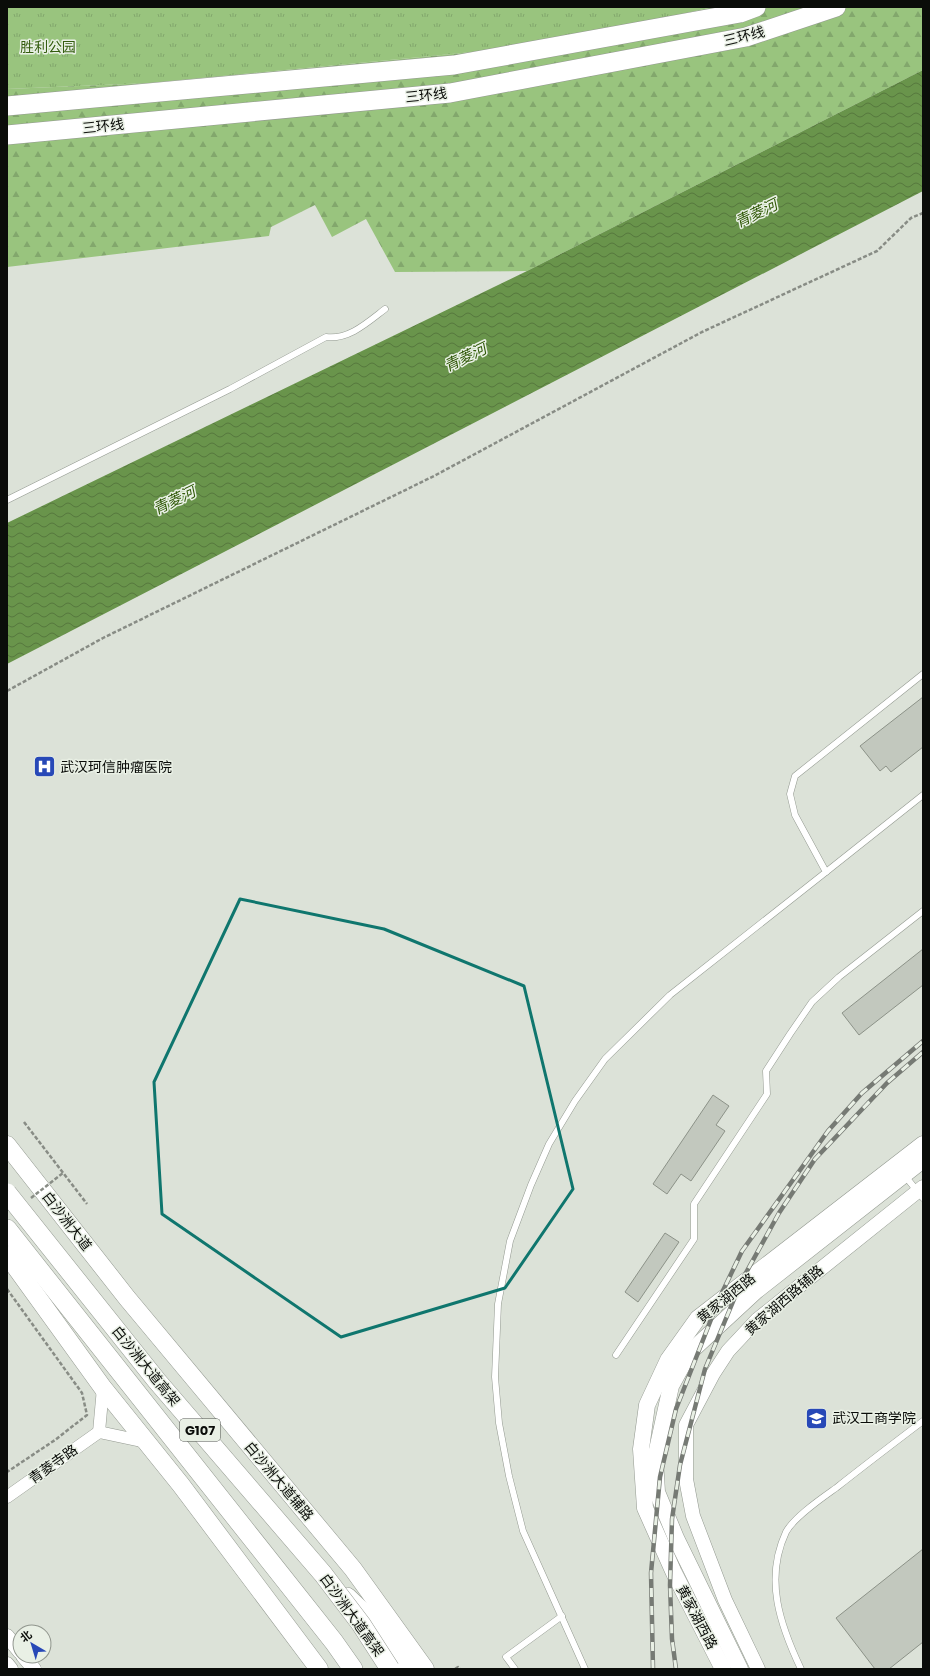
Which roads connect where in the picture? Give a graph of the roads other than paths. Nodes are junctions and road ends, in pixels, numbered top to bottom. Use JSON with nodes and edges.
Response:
{"nodes":[{"id":1,"x":756,"y":7,"type":"edge"},
{"id":2,"x":836,"y":7,"type":"edge"},
{"id":3,"x":7,"y":103,"type":"edge"},
{"id":4,"x":48,"y":103,"type":"junction"},
{"id":5,"x":7,"y":106,"type":"edge"},
{"id":6,"x":7,"y":135,"type":"edge"},
{"id":7,"x":385,"y":309,"type":"dead end"},
{"id":8,"x":7,"y":500,"type":"edge"},
{"id":9,"x":923,"y":674,"type":"edge"},
{"id":10,"x":923,"y":795,"type":"edge"},
{"id":11,"x":826,"y":872,"type":"junction"},
{"id":12,"x":923,"y":911,"type":"edge"},
{"id":13,"x":923,"y":1144,"type":"edge"},
{"id":14,"x":7,"y":1145,"type":"edge"},
{"id":15,"x":923,"y":1160,"type":"edge"},
{"id":16,"x":904,"y":1174,"type":"junction"},
{"id":17,"x":921,"y":1192,"type":"edge"},
{"id":18,"x":7,"y":1193,"type":"edge"},
{"id":19,"x":7,"y":1229,"type":"edge"},
{"id":20,"x":7,"y":1255,"type":"edge"},
{"id":21,"x":127,"y":1298,"type":"joint"},
{"id":22,"x":616,"y":1354,"type":"dead end"},
{"id":23,"x":103,"y":1388,"type":"junction"},
{"id":24,"x":139,"y":1394,"type":"junction"},
{"id":25,"x":923,"y":1421,"type":"edge"},
{"id":26,"x":99,"y":1432,"type":"junction"},
{"id":27,"x":146,"y":1442,"type":"junction"},
{"id":28,"x":7,"y":1497,"type":"edge"},
{"id":29,"x":323,"y":1574,"type":"junction"},
{"id":30,"x":562,"y":1616,"type":"junction"},
{"id":31,"x":7,"y":1664,"type":"edge"},
{"id":32,"x":11,"y":1669,"type":"edge"},
{"id":33,"x":319,"y":1669,"type":"edge"},
{"id":34,"x":338,"y":1669,"type":"edge"},
{"id":35,"x":353,"y":1669,"type":"edge"},
{"id":36,"x":390,"y":1669,"type":"edge"},
{"id":37,"x":405,"y":1669,"type":"edge"},
{"id":38,"x":425,"y":1669,"type":"edge"},
{"id":39,"x":515,"y":1669,"type":"edge"},
{"id":40,"x":585,"y":1669,"type":"edge"},
{"id":41,"x":724,"y":1669,"type":"edge"},
{"id":42,"x":740,"y":1669,"type":"edge"},
{"id":43,"x":758,"y":1669,"type":"edge"},
{"id":44,"x":801,"y":1669,"type":"edge"}],
"edges":[{"from":1,"to":4,"type":"highway","name":"三环线"},
{"from":2,"to":6,"type":"highway","name":"三环线"},
{"from":3,"to":4,"type":"highway"},
{"from":4,"to":5,"type":"highway","name":"三环线"},
{"from":7,"to":8,"type":"lane"},
{"from":9,"to":11,"type":"lane"},
{"from":10,"to":11,"type":"lane"},
{"from":11,"to":30,"type":"lane"},
{"from":12,"to":22,"type":"lane"},
{"from":13,"to":41,"type":"main road","name":"黄家湖西路"},
{"from":14,"to":21,"type":"main road","name":"白沙洲大道"},
{"from":15,"to":16,"type":"main road","name":"黄家湖西路"},
{"from":16,"to":17,"type":"lane"},
{"from":16,"to":42,"type":"main road","name":"黄家湖西路"},
{"from":17,"to":43,"type":"street","name":"黄家湖西路辅路"},
{"from":18,"to":29,"type":"highway","name":"白沙洲大道高架","number":"G107","bridge":true},
{"from":19,"to":24,"type":"highway","name":"白沙洲大道高架","number":"G107"},
{"from":20,"to":23,"type":"main road"},
{"from":21,"to":38,"type":"main road","name":"白沙洲大道辅路"},
{"from":23,"to":26,"type":"street"},
{"from":23,"to":27,"type":"main road"},
{"from":24,"to":34,"type":"highway"},
{"from":24,"to":35,"type":"highway","name":"白沙洲大道高架","number":"G107"},
{"from":25,"to":44,"type":"lane"},
{"from":26,"to":27,"type":"street"},
{"from":26,"to":28,"type":"street","name":"青菱寺路"},
{"from":27,"to":33,"type":"main road"},
{"from":29,"to":36,"type":"highway","name":"白沙洲大道高架","number":"G107","bridge":true},
{"from":29,"to":37,"type":"highway","bridge":true},
{"from":30,"to":39,"type":"lane"},
{"from":30,"to":40,"type":"lane"},
{"from":31,"to":32,"type":"street"}]}
